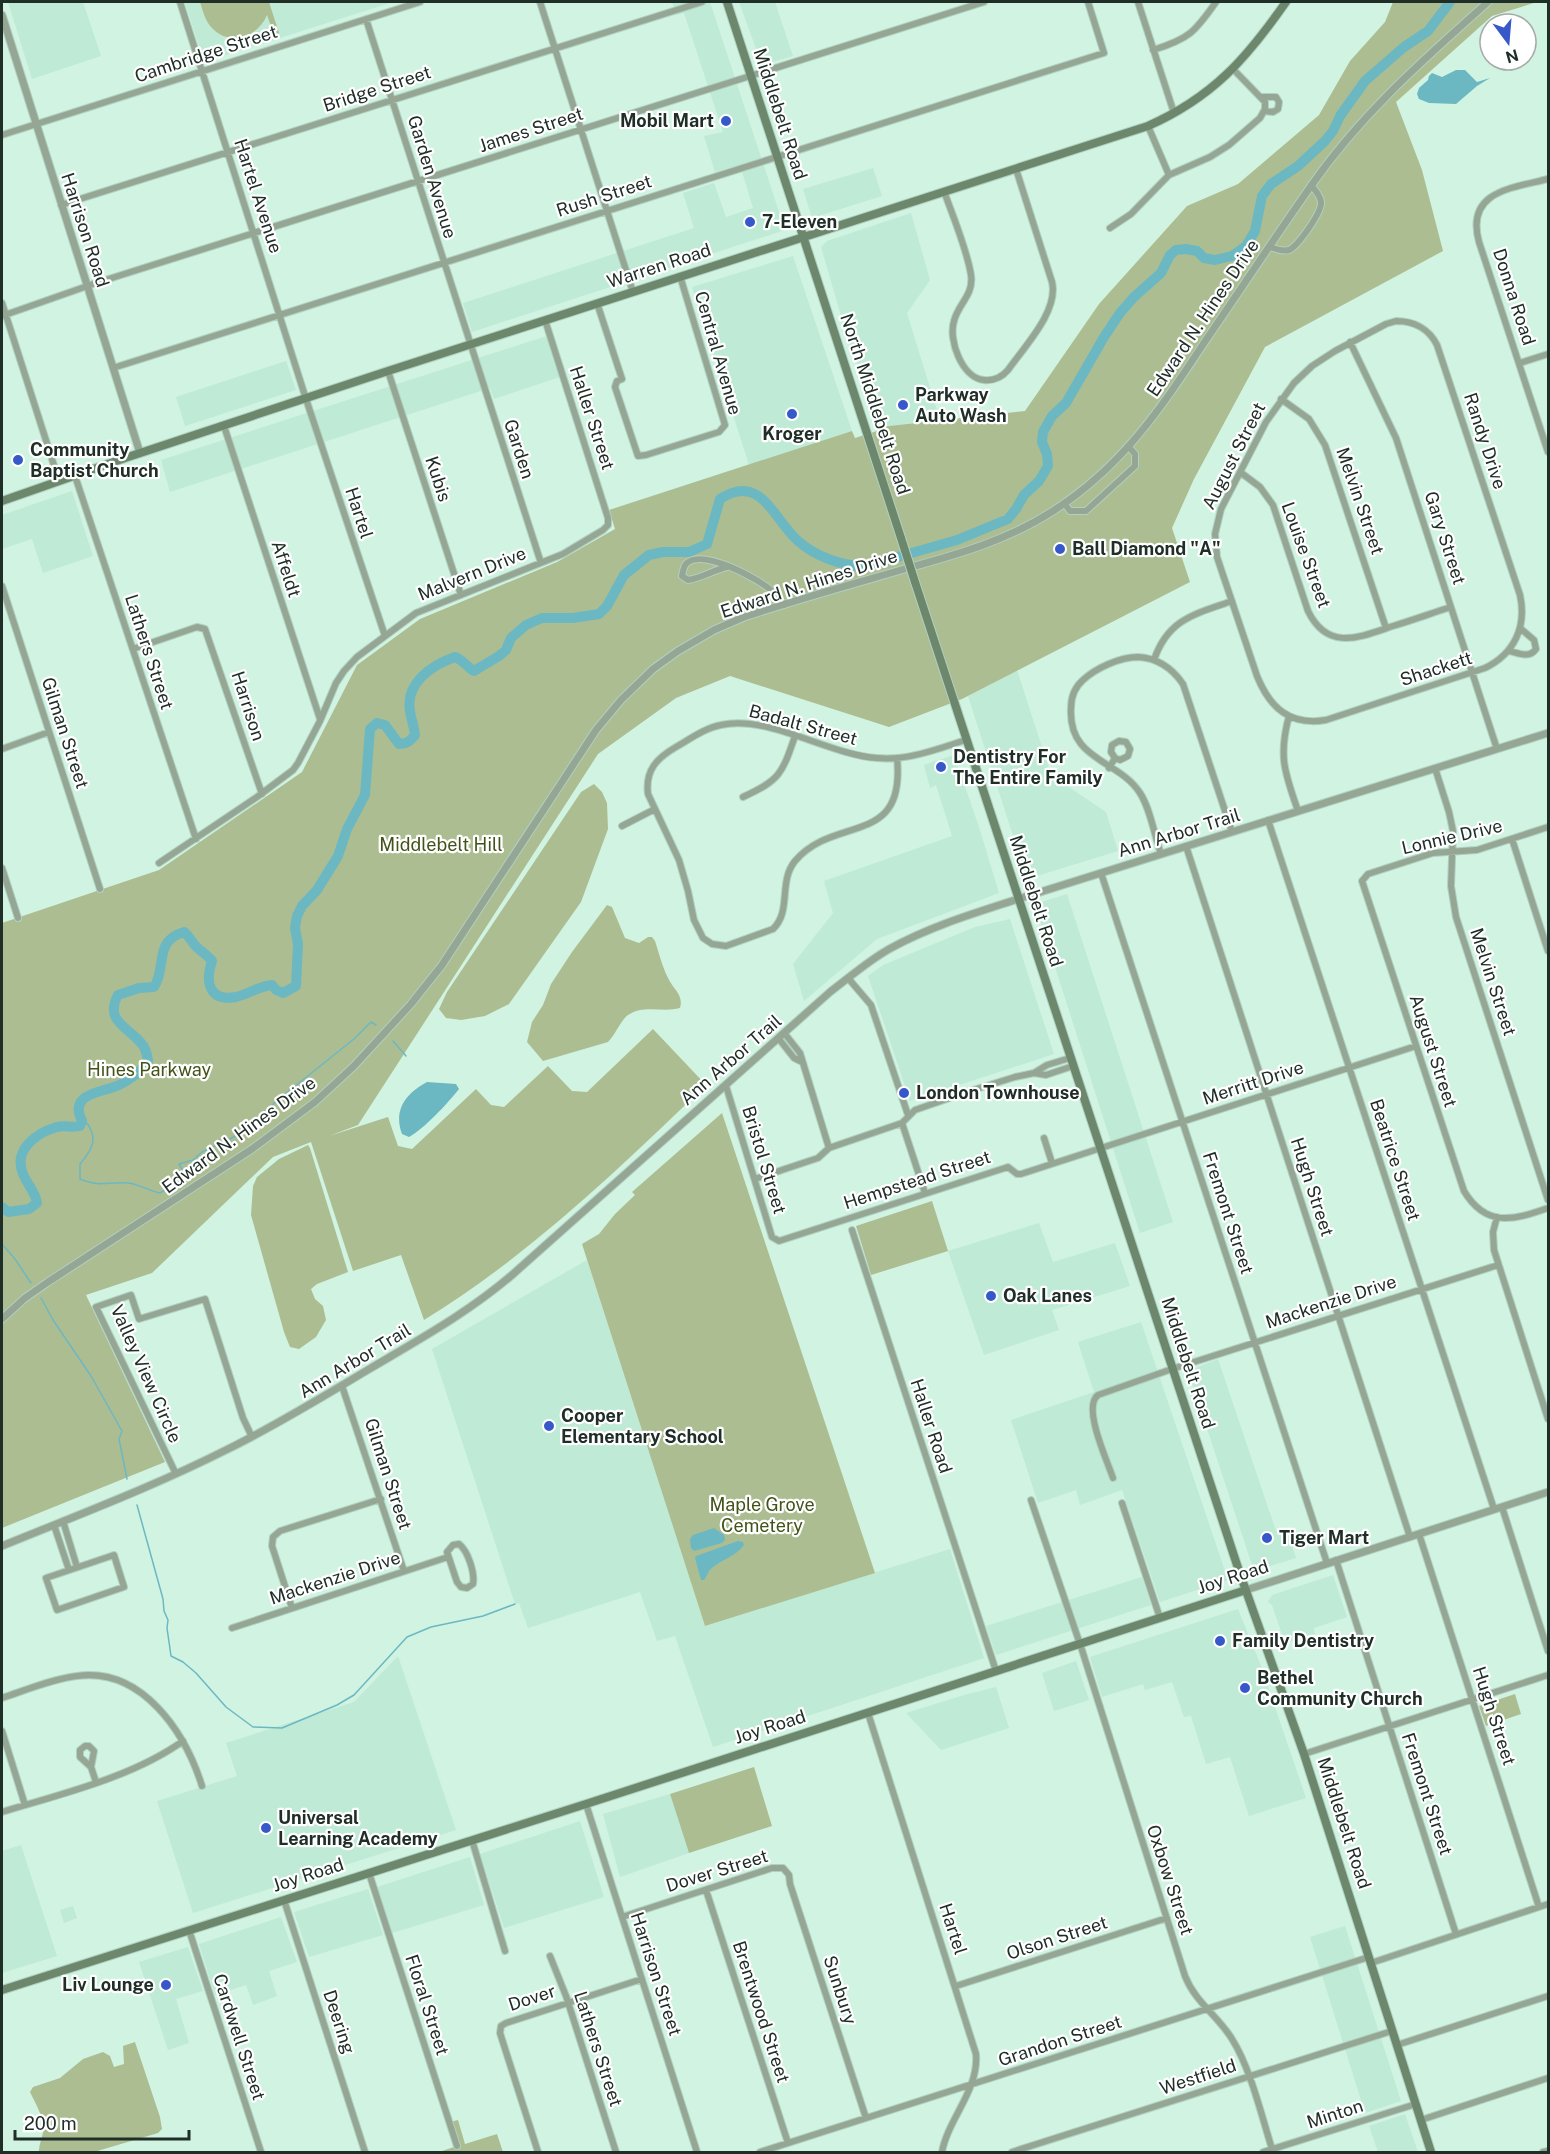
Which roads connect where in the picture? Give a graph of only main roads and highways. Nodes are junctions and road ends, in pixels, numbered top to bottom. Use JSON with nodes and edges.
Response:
{"nodes":[{"id":1,"x":727,"y":2,"type":"edge"},
{"id":2,"x":1286,"y":2,"type":"edge"},
{"id":3,"x":803,"y":236,"type":"junction"},
{"id":4,"x":2,"y":501,"type":"edge"},
{"id":5,"x":915,"y":582,"type":"joint"},
{"id":6,"x":1246,"y":1590,"type":"junction"},
{"id":7,"x":2,"y":1990,"type":"edge"},
{"id":8,"x":1431,"y":2152,"type":"edge"}],
"edges":[{"from":1,"to":3,"type":"main road","name":"Middlebelt Road"},
{"from":2,"to":3,"type":"main road","name":"Warren Road"},
{"from":3,"to":4,"type":"main road","name":"Warren Road"},
{"from":3,"to":5,"type":"main road","name":"North Middlebelt Road","bridge":true},
{"from":5,"to":6,"type":"main road","name":"Middlebelt Road"},
{"from":6,"to":7,"type":"main road","name":"Joy Road"},
{"from":6,"to":8,"type":"main road","name":"Middlebelt Road"}]}
